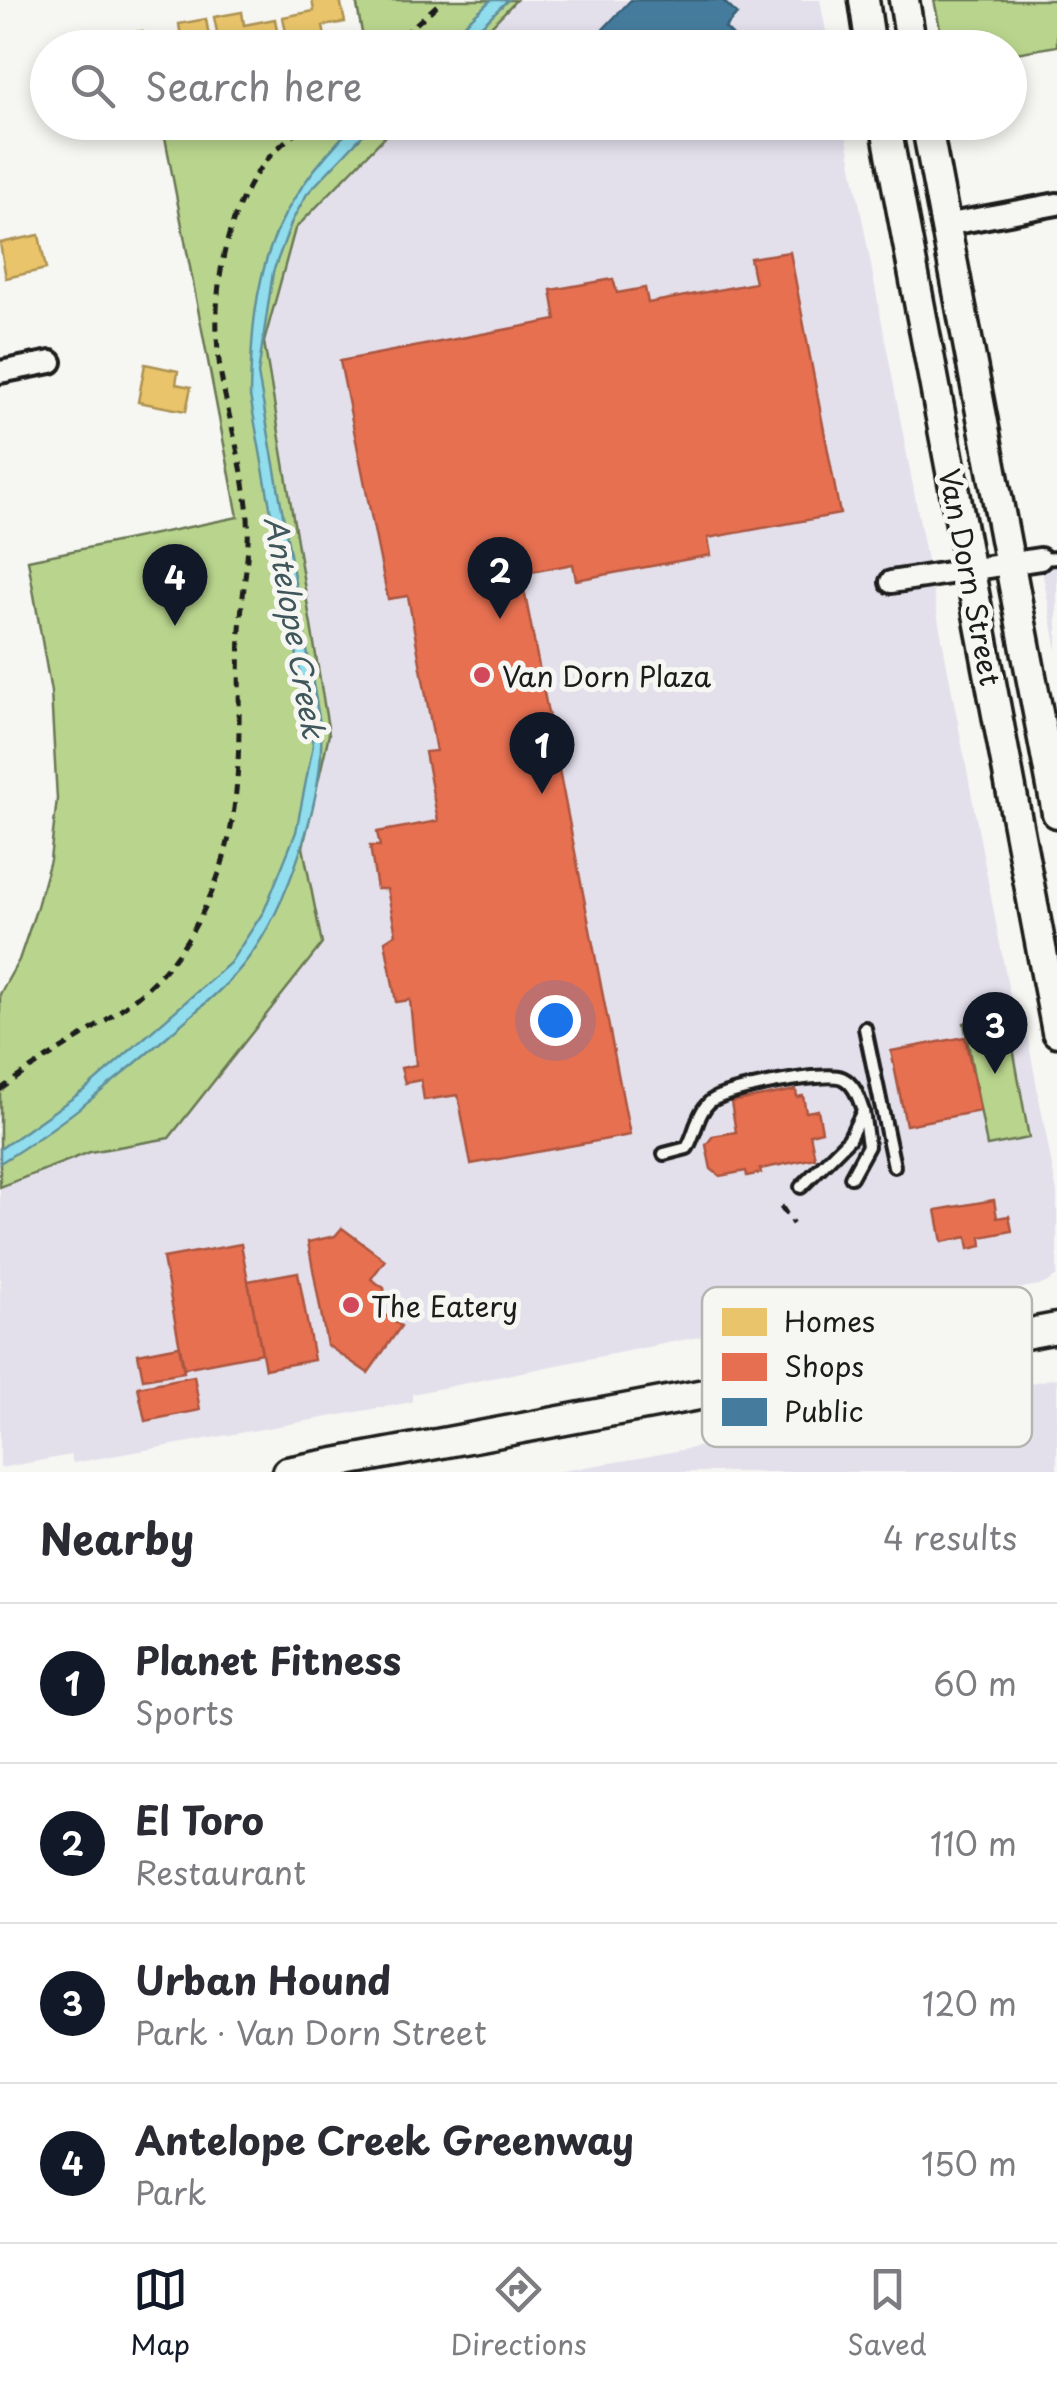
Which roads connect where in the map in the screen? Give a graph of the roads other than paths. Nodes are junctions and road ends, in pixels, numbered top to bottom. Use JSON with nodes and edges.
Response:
{"nodes":[{"id":1,"x":864,"y":0,"type":"edge"},
{"id":2,"x":904,"y":0,"type":"edge"},
{"id":3,"x":868,"y":30,"type":"edge"},
{"id":4,"x":909,"y":30,"type":"edge"},
{"id":5,"x":887,"y":140,"type":"edge"},
{"id":6,"x":929,"y":140,"type":"edge"},
{"id":7,"x":1057,"y":204,"type":"edge"},
{"id":8,"x":945,"y":225,"type":"junction"},
{"id":9,"x":51,"y":362,"type":"dead end"},
{"id":10,"x":0,"y":372,"type":"edge"},
{"id":11,"x":1049,"y":558,"type":"edge"},
{"id":12,"x":1009,"y":562,"type":"junction"},
{"id":13,"x":969,"y":567,"type":"junction"},
{"id":14,"x":890,"y":582,"type":"dead end"},
{"id":15,"x":1057,"y":813,"type":"edge"},
{"id":16,"x":865,"y":1028,"type":"dead end"},
{"id":17,"x":1057,"y":1032,"type":"edge"},
{"id":18,"x":863,"y":1110,"type":"junction"},
{"id":19,"x":664,"y":1154,"type":"dead end"},
{"id":20,"x":894,"y":1166,"type":"dead end"},
{"id":21,"x":851,"y":1177,"type":"dead end"},
{"id":22,"x":801,"y":1187,"type":"dead end"},
{"id":23,"x":1057,"y":1328,"type":"edge"},
{"id":24,"x":1032,"y":1333,"type":"edge"},
{"id":25,"x":702,"y":1394,"type":"edge"},
{"id":26,"x":287,"y":1472,"type":"edge"}],
"edges":[{"from":1,"to":3,"type":"main road"},
{"from":2,"to":4,"type":"main road"},
{"from":5,"to":13,"type":"main road","name":"Van Dorn Street"},
{"from":6,"to":8,"type":"main road","name":"Van Dorn Street"},
{"from":7,"to":8,"type":"street"},
{"from":8,"to":12,"type":"main road","name":"Van Dorn Street"},
{"from":9,"to":10,"type":"street"},
{"from":11,"to":12,"type":"street"},
{"from":12,"to":13,"type":"street"},
{"from":12,"to":15,"type":"main road","name":"Van Dorn Street"},
{"from":13,"to":14,"type":"street"},
{"from":13,"to":17,"type":"main road","name":"Van Dorn Street"},
{"from":16,"to":20,"type":"lane"},
{"from":18,"to":19,"type":"lane"},
{"from":18,"to":21,"type":"lane"},
{"from":18,"to":22,"type":"lane"},
{"from":23,"to":24,"type":"main road"},
{"from":25,"to":26,"type":"main road"}]}
